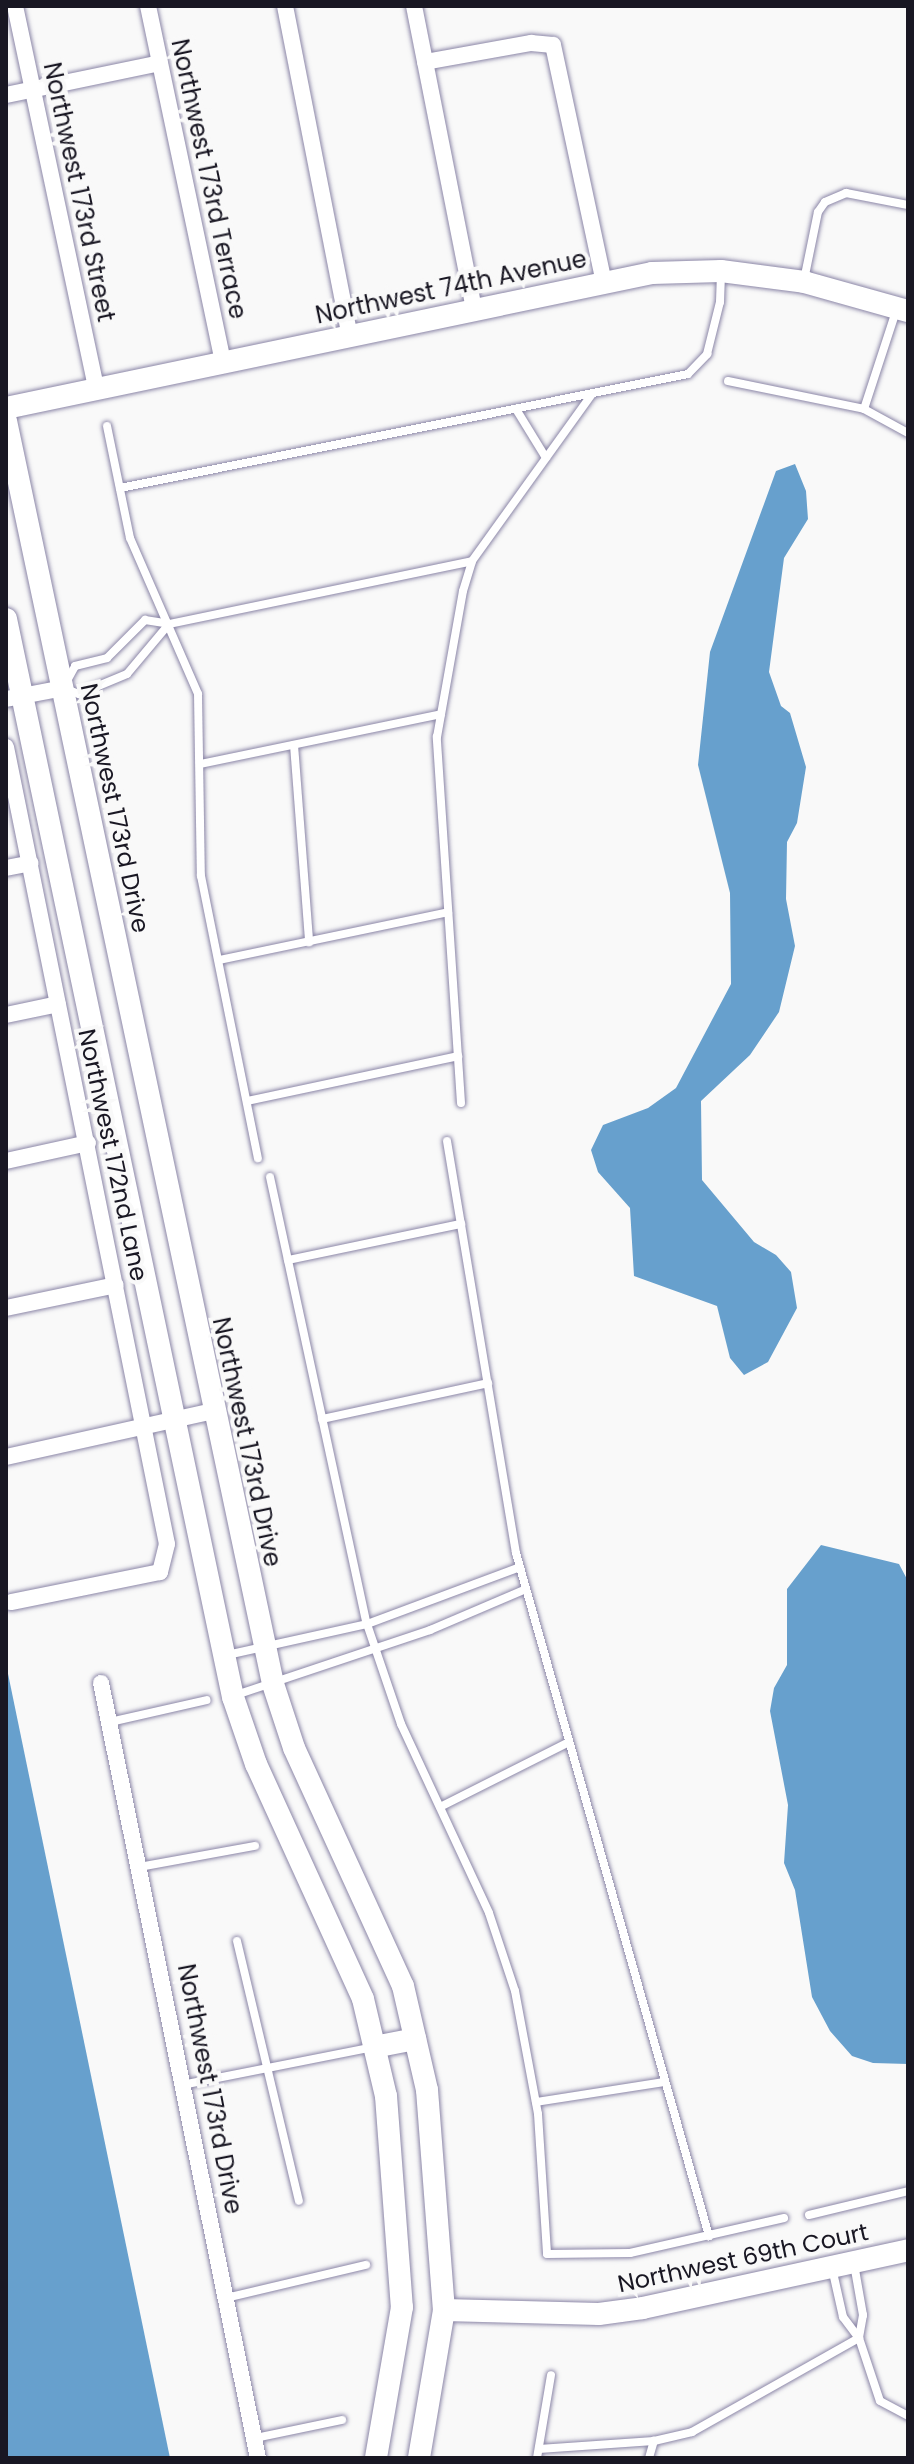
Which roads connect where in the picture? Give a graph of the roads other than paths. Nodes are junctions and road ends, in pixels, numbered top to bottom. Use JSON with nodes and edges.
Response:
{"nodes":[{"id":1,"x":15,"y":6,"type":"edge"},
{"id":2,"x":148,"y":6,"type":"edge"},
{"id":3,"x":285,"y":6,"type":"edge"},
{"id":4,"x":414,"y":6,"type":"edge"},
{"id":5,"x":425,"y":62,"type":"junction"},
{"id":6,"x":160,"y":63,"type":"junction"},
{"id":7,"x":32,"y":89,"type":"junction"},
{"id":8,"x":6,"y":95,"type":"edge"},
{"id":9,"x":908,"y":205,"type":"edge"},
{"id":10,"x":721,"y":271,"type":"junction"},
{"id":11,"x":604,"y":282,"type":"junction"},
{"id":12,"x":804,"y":282,"type":"junction"},
{"id":13,"x":474,"y":309,"type":"junction"},
{"id":14,"x":903,"y":309,"type":"edge"},
{"id":15,"x":350,"y":336,"type":"junction"},
{"id":16,"x":223,"y":362,"type":"junction"},
{"id":17,"x":728,"y":381,"type":"dead end"},
{"id":18,"x":96,"y":387,"type":"junction"},
{"id":19,"x":592,"y":394,"type":"junction"},
{"id":20,"x":6,"y":408,"type":"edge"},
{"id":21,"x":516,"y":409,"type":"junction"},
{"id":22,"x":864,"y":409,"type":"junction"},
{"id":23,"x":6,"y":421,"type":"edge"},
{"id":24,"x":107,"y":426,"type":"dead end"},
{"id":25,"x":908,"y":433,"type":"edge"},
{"id":26,"x":546,"y":458,"type":"junction"},
{"id":27,"x":120,"y":488,"type":"junction"},
{"id":28,"x":472,"y":561,"type":"junction"},
{"id":29,"x":6,"y":619,"type":"edge"},
{"id":30,"x":169,"y":624,"type":"junction"},
{"id":31,"x":63,"y":688,"type":"junction"},
{"id":32,"x":14,"y":697,"type":"edge"},
{"id":33,"x":441,"y":714,"type":"junction"},
{"id":34,"x":294,"y":745,"type":"junction"},
{"id":35,"x":6,"y":747,"type":"edge"},
{"id":36,"x":200,"y":764,"type":"junction"},
{"id":37,"x":31,"y":863,"type":"junction"},
{"id":38,"x":6,"y":868,"type":"edge"},
{"id":39,"x":448,"y":912,"type":"junction"},
{"id":40,"x":309,"y":942,"type":"junction"},
{"id":41,"x":219,"y":960,"type":"junction"},
{"id":42,"x":58,"y":1004,"type":"junction"},
{"id":43,"x":6,"y":1015,"type":"edge"},
{"id":44,"x":458,"y":1056,"type":"junction"},
{"id":45,"x":247,"y":1101,"type":"junction"},
{"id":46,"x":461,"y":1103,"type":"dead end"},
{"id":47,"x":447,"y":1141,"type":"dead end"},
{"id":48,"x":88,"y":1143,"type":"junction"},
{"id":49,"x":258,"y":1158,"type":"dead end"},
{"id":50,"x":6,"y":1161,"type":"edge"},
{"id":51,"x":270,"y":1177,"type":"dead end"},
{"id":52,"x":461,"y":1224,"type":"junction"},
{"id":53,"x":288,"y":1260,"type":"junction"},
{"id":54,"x":116,"y":1285,"type":"junction"},
{"id":55,"x":6,"y":1308,"type":"edge"},
{"id":56,"x":488,"y":1383,"type":"junction"},
{"id":57,"x":214,"y":1411,"type":"junction"},
{"id":58,"x":173,"y":1419,"type":"junction"},
{"id":59,"x":322,"y":1419,"type":"junction"},
{"id":60,"x":142,"y":1427,"type":"junction"},
{"id":61,"x":6,"y":1457,"type":"edge"},
{"id":62,"x":520,"y":1567,"type":"junction"},
{"id":63,"x":526,"y":1589,"type":"junction"},
{"id":64,"x":11,"y":1602,"type":"dead end"},
{"id":65,"x":367,"y":1624,"type":"junction"},
{"id":66,"x":263,"y":1646,"type":"junction"},
{"id":67,"x":375,"y":1648,"type":"junction"},
{"id":68,"x":222,"y":1656,"type":"junction"},
{"id":69,"x":101,"y":1683,"type":"dead end"},
{"id":70,"x":273,"y":1684,"type":"junction"},
{"id":71,"x":233,"y":1697,"type":"junction"},
{"id":72,"x":207,"y":1700,"type":"dead end"},
{"id":73,"x":109,"y":1722,"type":"junction"},
{"id":74,"x":567,"y":1743,"type":"junction"},
{"id":75,"x":440,"y":1807,"type":"junction"},
{"id":76,"x":255,"y":1846,"type":"dead end"},
{"id":77,"x":138,"y":1868,"type":"junction"},
{"id":78,"x":237,"y":1941,"type":"dead end"},
{"id":79,"x":415,"y":2039,"type":"junction"},
{"id":80,"x":374,"y":2047,"type":"junction"},
{"id":81,"x":267,"y":2068,"type":"junction"},
{"id":82,"x":663,"y":2082,"type":"junction"},
{"id":83,"x":182,"y":2085,"type":"junction"},
{"id":84,"x":536,"y":2102,"type":"junction"},
{"id":85,"x":908,"y":2191,"type":"edge"},
{"id":86,"x":299,"y":2201,"type":"dead end"},
{"id":87,"x":809,"y":2215,"type":"dead end"},
{"id":88,"x":784,"y":2218,"type":"dead end"},
{"id":89,"x":709,"y":2236,"type":"junction"},
{"id":90,"x":908,"y":2250,"type":"edge"},
{"id":91,"x":366,"y":2265,"type":"dead end"},
{"id":92,"x":843,"y":2265,"type":"junction"},
{"id":93,"x":226,"y":2298,"type":"junction"},
{"id":94,"x":444,"y":2310,"type":"junction"},
{"id":95,"x":859,"y":2338,"type":"junction"},
{"id":96,"x":551,"y":2375,"type":"dead end"},
{"id":97,"x":908,"y":2416,"type":"edge"},
{"id":98,"x":342,"y":2420,"type":"dead end"},
{"id":99,"x":254,"y":2438,"type":"junction"},
{"id":100,"x":654,"y":2441,"type":"junction"},
{"id":101,"x":538,"y":2454,"type":"edge"},
{"id":102,"x":258,"y":2458,"type":"edge"},
{"id":103,"x":376,"y":2458,"type":"edge"},
{"id":104,"x":419,"y":2458,"type":"edge"},
{"id":105,"x":649,"y":2458,"type":"edge"}],
"edges":[{"from":1,"to":7,"type":"street","name":"Northwest 173rd Street"},
{"from":2,"to":6,"type":"street","name":"Northwest 173rd Terrace"},
{"from":3,"to":15,"type":"street"},
{"from":4,"to":5,"type":"street"},
{"from":5,"to":11,"type":"street"},
{"from":5,"to":13,"type":"street"},
{"from":6,"to":7,"type":"street"},
{"from":6,"to":16,"type":"street","name":"Northwest 173rd Terrace"},
{"from":7,"to":8,"type":"street"},
{"from":7,"to":18,"type":"street","name":"Northwest 173rd Street"},
{"from":9,"to":12,"type":"lane"},
{"from":10,"to":11,"type":"street","name":"Northwest 74th Avenue"},
{"from":10,"to":12,"type":"street","name":"Northwest 74th Avenue"},
{"from":10,"to":19,"type":"lane"},
{"from":11,"to":13,"type":"street","name":"Northwest 74th Avenue"},
{"from":12,"to":14,"type":"street","name":"Northwest 74th Avenue"},
{"from":13,"to":15,"type":"street","name":"Northwest 74th Avenue"},
{"from":14,"to":22,"type":"lane"},
{"from":15,"to":16,"type":"street","name":"Northwest 74th Avenue"},
{"from":16,"to":18,"type":"street","name":"Northwest 74th Avenue"},
{"from":17,"to":22,"type":"lane"},
{"from":18,"to":20,"type":"street","name":"Northwest 74th Avenue"},
{"from":19,"to":21,"type":"lane"},
{"from":19,"to":26,"type":"lane"},
{"from":21,"to":26,"type":"lane"},
{"from":21,"to":27,"type":"lane"},
{"from":22,"to":25,"type":"lane"},
{"from":23,"to":31,"type":"street","name":"Northwest 173rd Drive"},
{"from":24,"to":27,"type":"lane"},
{"from":26,"to":28,"type":"lane"},
{"from":27,"to":30,"type":"lane"},
{"from":28,"to":30,"type":"lane"},
{"from":28,"to":33,"type":"lane"},
{"from":29,"to":32,"type":"street"},
{"from":30,"to":31,"type":"lane"},
{"from":30,"to":31,"type":"lane"},
{"from":30,"to":36,"type":"lane"},
{"from":31,"to":32,"type":"street"},
{"from":31,"to":57,"type":"street","name":"Northwest 173rd Drive"},
{"from":32,"to":58,"type":"street"},
{"from":33,"to":34,"type":"lane"},
{"from":33,"to":39,"type":"lane"},
{"from":34,"to":36,"type":"lane"},
{"from":34,"to":40,"type":"lane"},
{"from":35,"to":37,"type":"street","name":"Northwest 172nd Lane"},
{"from":36,"to":41,"type":"lane"},
{"from":37,"to":38,"type":"street"},
{"from":37,"to":42,"type":"street","name":"Northwest 172nd Lane"},
{"from":39,"to":40,"type":"lane"},
{"from":39,"to":44,"type":"lane"},
{"from":40,"to":41,"type":"lane"},
{"from":41,"to":45,"type":"lane"},
{"from":42,"to":43,"type":"street"},
{"from":42,"to":48,"type":"street","name":"Northwest 172nd Lane"},
{"from":44,"to":45,"type":"lane"},
{"from":44,"to":46,"type":"lane"},
{"from":45,"to":49,"type":"lane"},
{"from":47,"to":52,"type":"lane"},
{"from":48,"to":50,"type":"street"},
{"from":48,"to":54,"type":"street","name":"Northwest 172nd Lane"},
{"from":51,"to":53,"type":"lane"},
{"from":52,"to":53,"type":"lane"},
{"from":52,"to":56,"type":"lane"},
{"from":53,"to":59,"type":"lane"},
{"from":54,"to":55,"type":"street"},
{"from":54,"to":60,"type":"street","name":"Northwest 172nd Lane"},
{"from":56,"to":59,"type":"lane"},
{"from":56,"to":62,"type":"lane"},
{"from":57,"to":58,"type":"street"},
{"from":57,"to":66,"type":"street","name":"Northwest 173rd Drive"},
{"from":58,"to":60,"type":"street"},
{"from":58,"to":68,"type":"street"},
{"from":59,"to":65,"type":"lane"},
{"from":60,"to":61,"type":"street"},
{"from":60,"to":64,"type":"street","name":"Northwest 172nd Lane"},
{"from":62,"to":63,"type":"lane"},
{"from":62,"to":65,"type":"lane"},
{"from":63,"to":67,"type":"lane"},
{"from":63,"to":74,"type":"lane"},
{"from":65,"to":66,"type":"lane"},
{"from":65,"to":67,"type":"lane"},
{"from":66,"to":68,"type":"lane"},
{"from":66,"to":70,"type":"street","name":"Northwest 173rd Drive"},
{"from":67,"to":70,"type":"lane"},
{"from":67,"to":75,"type":"lane"},
{"from":68,"to":71,"type":"street"},
{"from":69,"to":73,"type":"street","name":"Northwest 173rd Drive"},
{"from":70,"to":71,"type":"lane"},
{"from":70,"to":79,"type":"street","name":"Northwest 173rd Drive"},
{"from":71,"to":80,"type":"street"},
{"from":72,"to":73,"type":"lane"},
{"from":73,"to":77,"type":"street","name":"Northwest 173rd Drive"},
{"from":74,"to":75,"type":"lane"},
{"from":74,"to":82,"type":"lane"},
{"from":75,"to":84,"type":"lane"},
{"from":76,"to":77,"type":"lane"},
{"from":77,"to":83,"type":"street","name":"Northwest 173rd Drive"},
{"from":78,"to":81,"type":"lane"},
{"from":79,"to":80,"type":"street"},
{"from":79,"to":94,"type":"street","name":"Northwest 173rd Drive"},
{"from":80,"to":81,"type":"lane"},
{"from":80,"to":103,"type":"street"},
{"from":81,"to":83,"type":"lane"},
{"from":81,"to":86,"type":"lane"},
{"from":82,"to":84,"type":"lane"},
{"from":82,"to":89,"type":"lane"},
{"from":83,"to":93,"type":"street","name":"Northwest 173rd Drive"},
{"from":84,"to":89,"type":"lane"},
{"from":85,"to":87,"type":"lane"},
{"from":88,"to":89,"type":"lane"},
{"from":90,"to":92,"type":"street","name":"Northwest 69th Court"},
{"from":91,"to":93,"type":"lane"},
{"from":92,"to":94,"type":"street","name":"Northwest 69th Court"},
{"from":92,"to":95,"type":"lane"},
{"from":92,"to":95,"type":"lane"},
{"from":93,"to":99,"type":"street","name":"Northwest 173rd Drive"},
{"from":94,"to":104,"type":"street","name":"Northwest 173rd Drive"},
{"from":95,"to":97,"type":"lane"},
{"from":95,"to":100,"type":"lane"},
{"from":96,"to":101,"type":"lane"},
{"from":98,"to":99,"type":"lane"},
{"from":99,"to":102,"type":"street","name":"Northwest 173rd Drive"},
{"from":100,"to":101,"type":"lane"},
{"from":100,"to":105,"type":"lane"}]}
